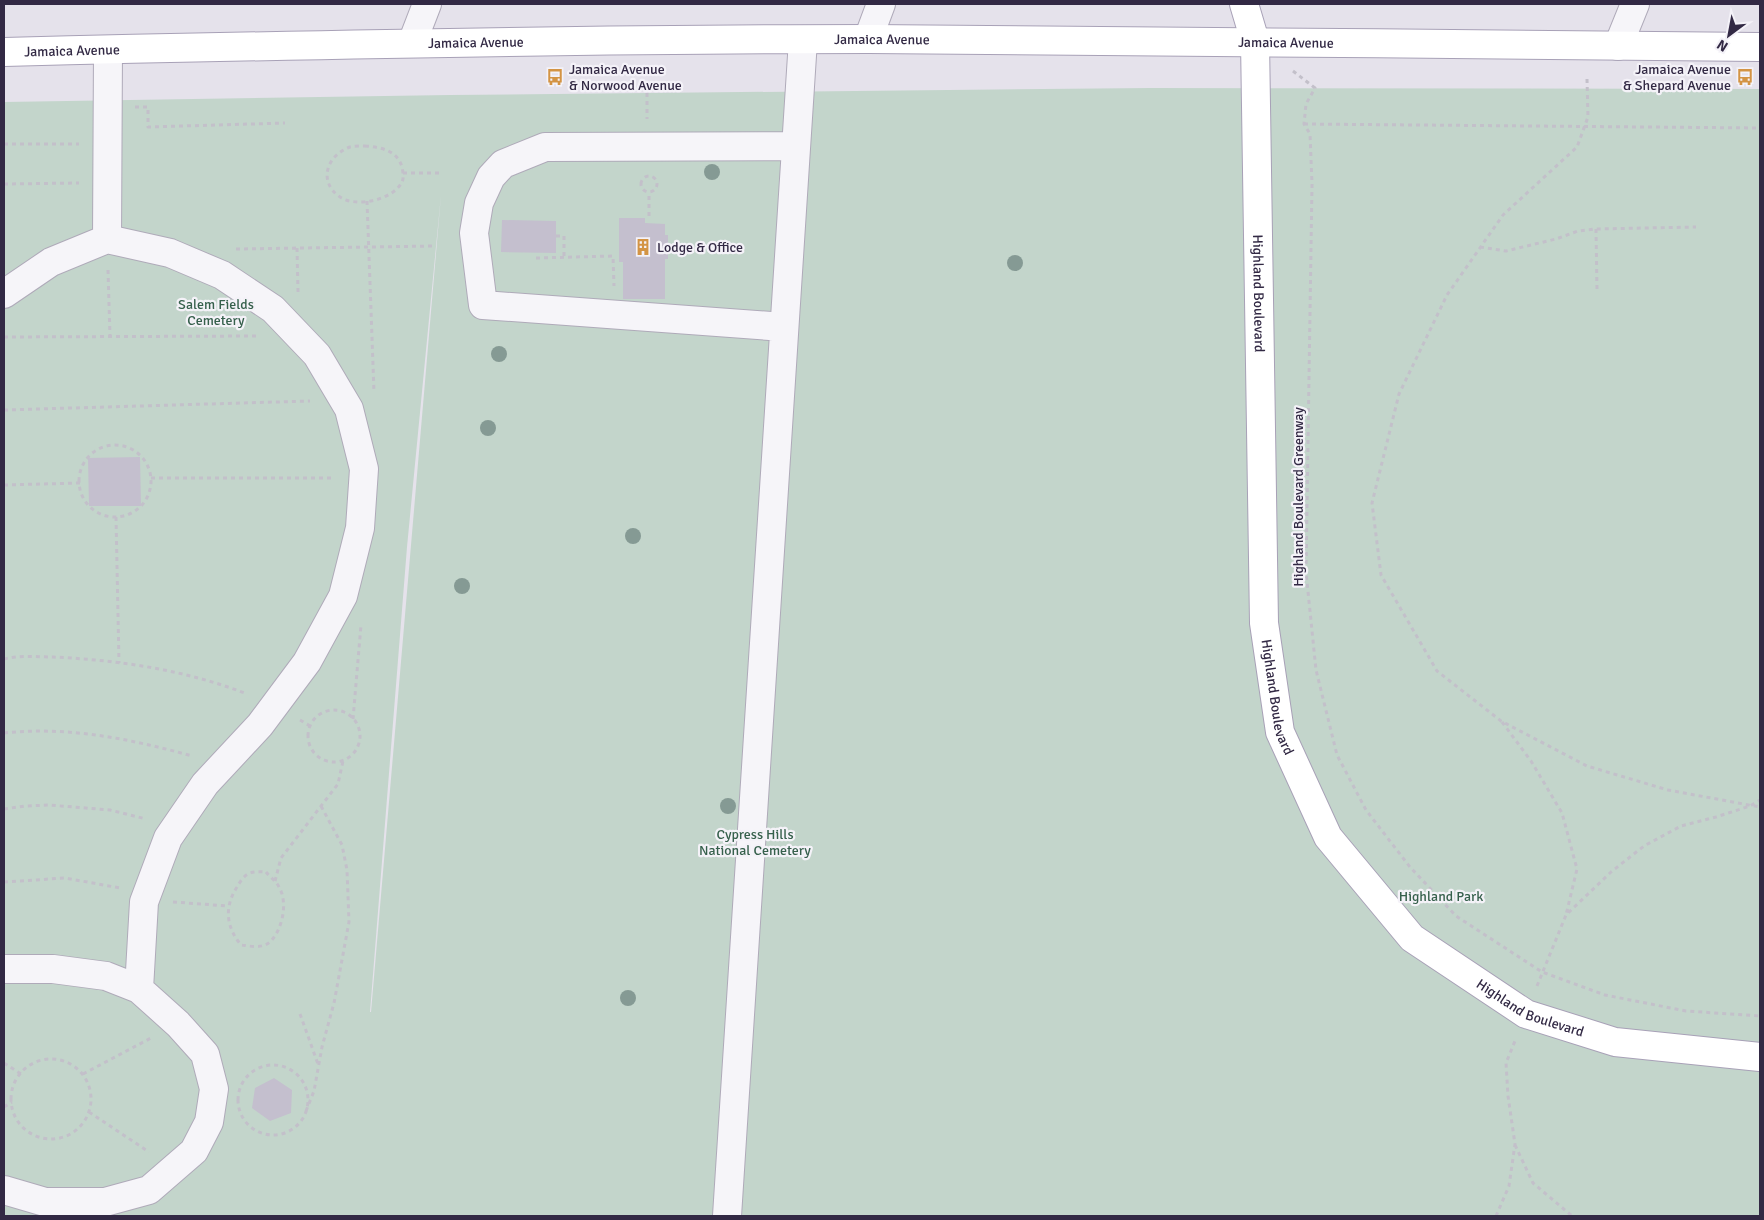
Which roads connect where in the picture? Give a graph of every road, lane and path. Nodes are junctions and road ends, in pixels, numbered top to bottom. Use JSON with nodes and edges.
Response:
{"nodes":[{"id":1,"x":428,"y":4,"type":"edge"},
{"id":2,"x":881,"y":4,"type":"edge"},
{"id":3,"x":1244,"y":4,"type":"edge"},
{"id":4,"x":1266,"y":4,"type":"edge"},
{"id":5,"x":1635,"y":4,"type":"edge"},
{"id":6,"x":868,"y":39,"type":"junction"},
{"id":7,"x":803,"y":40,"type":"junction"},
{"id":8,"x":1255,"y":41,"type":"junction"},
{"id":9,"x":412,"y":43,"type":"junction"},
{"id":10,"x":1618,"y":46,"type":"junction"},
{"id":11,"x":1760,"y":47,"type":"edge"},
{"id":12,"x":108,"y":50,"type":"junction"},
{"id":13,"x":4,"y":52,"type":"edge"},
{"id":14,"x":1587,"y":79,"type":"dead end"},
{"id":15,"x":107,"y":107,"type":"junction"},
{"id":16,"x":285,"y":124,"type":"dead end"},
{"id":17,"x":1304,"y":124,"type":"junction"},
{"id":18,"x":1584,"y":126,"type":"junction"},
{"id":19,"x":1760,"y":128,"type":"edge"},
{"id":20,"x":107,"y":143,"type":"junction"},
{"id":21,"x":4,"y":144,"type":"edge"},
{"id":22,"x":796,"y":146,"type":"junction"},
{"id":23,"x":403,"y":173,"type":"junction"},
{"id":24,"x":443,"y":173,"type":"dead end"},
{"id":25,"x":107,"y":183,"type":"junction"},
{"id":26,"x":4,"y":184,"type":"edge"},
{"id":27,"x":649,"y":192,"type":"junction"},
{"id":28,"x":367,"y":202,"type":"junction"},
{"id":29,"x":649,"y":216,"type":"dead end"},
{"id":30,"x":1696,"y":227,"type":"dead end"},
{"id":31,"x":1596,"y":229,"type":"junction"},
{"id":32,"x":556,"y":236,"type":"dead end"},
{"id":33,"x":107,"y":240,"type":"junction"},
{"id":34,"x":436,"y":246,"type":"dead end"},
{"id":35,"x":369,"y":247,"type":"junction"},
{"id":36,"x":1480,"y":247,"type":"junction"},
{"id":37,"x":564,"y":257,"type":"junction"},
{"id":38,"x":536,"y":258,"type":"dead end"},
{"id":39,"x":218,"y":274,"type":"junction"},
{"id":40,"x":1598,"y":291,"type":"dead end"},
{"id":41,"x":4,"y":294,"type":"edge"},
{"id":42,"x":615,"y":314,"type":"junction"},
{"id":43,"x":784,"y":326,"type":"junction"},
{"id":44,"x":298,"y":335,"type":"junction"},
{"id":45,"x":110,"y":336,"type":"junction"},
{"id":46,"x":4,"y":337,"type":"edge"},
{"id":47,"x":343,"y":400,"type":"junction"},
{"id":48,"x":4,"y":410,"type":"edge"},
{"id":49,"x":151,"y":478,"type":"junction"},
{"id":50,"x":364,"y":478,"type":"junction"},
{"id":51,"x":80,"y":483,"type":"junction"},
{"id":52,"x":4,"y":485,"type":"edge"},
{"id":53,"x":116,"y":517,"type":"junction"},
{"id":54,"x":4,"y":658,"type":"edge"},
{"id":55,"x":119,"y":664,"type":"junction"},
{"id":56,"x":276,"y":705,"type":"junction"},
{"id":57,"x":1501,"y":721,"type":"junction"},
{"id":58,"x":4,"y":733,"type":"edge"},
{"id":59,"x":343,"y":761,"type":"junction"},
{"id":60,"x":221,"y":767,"type":"junction"},
{"id":61,"x":1760,"y":800,"type":"edge"},
{"id":62,"x":321,"y":806,"type":"junction"},
{"id":63,"x":1750,"y":806,"type":"junction"},
{"id":64,"x":1760,"y":807,"type":"edge"},
{"id":65,"x":4,"y":809,"type":"edge"},
{"id":66,"x":170,"y":834,"type":"junction"},
{"id":67,"x":4,"y":882,"type":"edge"},
{"id":68,"x":275,"y":882,"type":"junction"},
{"id":69,"x":146,"y":897,"type":"junction"},
{"id":70,"x":228,"y":906,"type":"junction"},
{"id":71,"x":1566,"y":915,"type":"junction"},
{"id":72,"x":4,"y":969,"type":"edge"},
{"id":73,"x":1542,"y":972,"type":"junction"},
{"id":74,"x":139,"y":988,"type":"junction"},
{"id":75,"x":300,"y":1014,"type":"dead end"},
{"id":76,"x":1760,"y":1016,"type":"edge"},
{"id":77,"x":178,"y":1024,"type":"junction"},
{"id":78,"x":1509,"y":1055,"type":"dead end"},
{"id":79,"x":1760,"y":1057,"type":"edge"},
{"id":80,"x":4,"y":1063,"type":"edge"},
{"id":81,"x":318,"y":1064,"type":"junction"},
{"id":82,"x":21,"y":1074,"type":"junction"},
{"id":83,"x":83,"y":1074,"type":"junction"},
{"id":84,"x":12,"y":1102,"type":"junction"},
{"id":85,"x":4,"y":1107,"type":"edge"},
{"id":86,"x":306,"y":1111,"type":"junction"},
{"id":87,"x":89,"y":1112,"type":"junction"},
{"id":88,"x":1515,"y":1144,"type":"junction"},
{"id":89,"x":174,"y":1168,"type":"junction"},
{"id":90,"x":4,"y":1190,"type":"edge"},
{"id":91,"x":149,"y":1190,"type":"junction"},
{"id":92,"x":139,"y":1216,"type":"edge"},
{"id":93,"x":727,"y":1216,"type":"edge"},
{"id":94,"x":1496,"y":1216,"type":"edge"},
{"id":95,"x":1572,"y":1216,"type":"edge"}],
"edges":[{"from":1,"to":9,"type":"street"},
{"from":2,"to":6,"type":"street"},
{"from":3,"to":8,"type":"main road"},
{"from":4,"to":8,"type":"main road"},
{"from":5,"to":10,"type":"street"},
{"from":6,"to":7,"type":"main road","name":"Jamaica Avenue"},
{"from":6,"to":8,"type":"main road","name":"Jamaica Avenue"},
{"from":7,"to":9,"type":"main road","name":"Jamaica Avenue"},
{"from":7,"to":22,"type":"street"},
{"from":8,"to":10,"type":"main road","name":"Jamaica Avenue"},
{"from":8,"to":17,"type":"path","name":"Highland Boulevard Greenway"},
{"from":8,"to":79,"type":"main road","name":"Highland Boulevard"},
{"from":9,"to":12,"type":"main road","name":"Jamaica Avenue"},
{"from":10,"to":11,"type":"main road","name":"Jamaica Avenue"},
{"from":12,"to":13,"type":"main road","name":"Jamaica Avenue"},
{"from":12,"to":15,"type":"street"},
{"from":14,"to":18,"type":"path"},
{"from":15,"to":16,"type":"path"},
{"from":15,"to":20,"type":"street"},
{"from":17,"to":18,"type":"path"},
{"from":17,"to":73,"type":"path","name":"Highland Boulevard Greenway"},
{"from":18,"to":19,"type":"path"},
{"from":18,"to":36,"type":"path"},
{"from":20,"to":21,"type":"path"},
{"from":20,"to":25,"type":"street"},
{"from":22,"to":42,"type":"street"},
{"from":22,"to":43,"type":"street"},
{"from":23,"to":24,"type":"path"},
{"from":23,"to":28,"type":"path"},
{"from":23,"to":28,"type":"path"},
{"from":25,"to":26,"type":"path"},
{"from":25,"to":33,"type":"street"},
{"from":27,"to":27,"type":"path"},
{"from":27,"to":29,"type":"path"},
{"from":28,"to":35,"type":"path"},
{"from":30,"to":31,"type":"path"},
{"from":31,"to":36,"type":"path"},
{"from":31,"to":40,"type":"path"},
{"from":32,"to":37,"type":"path"},
{"from":33,"to":39,"type":"street"},
{"from":33,"to":41,"type":"street"},
{"from":33,"to":45,"type":"path"},
{"from":34,"to":35,"type":"path"},
{"from":35,"to":39,"type":"path"},
{"from":36,"to":57,"type":"path"},
{"from":37,"to":38,"type":"path"},
{"from":37,"to":42,"type":"path"},
{"from":39,"to":44,"type":"street"},
{"from":42,"to":43,"type":"street"},
{"from":43,"to":93,"type":"street"},
{"from":44,"to":45,"type":"path"},
{"from":44,"to":47,"type":"street"},
{"from":45,"to":46,"type":"path"},
{"from":47,"to":48,"type":"path"},
{"from":47,"to":50,"type":"street"},
{"from":49,"to":50,"type":"path"},
{"from":49,"to":51,"type":"path"},
{"from":49,"to":53,"type":"path"},
{"from":50,"to":56,"type":"street"},
{"from":51,"to":52,"type":"path"},
{"from":51,"to":53,"type":"path"},
{"from":53,"to":55,"type":"path"},
{"from":54,"to":55,"type":"path"},
{"from":55,"to":56,"type":"path"},
{"from":56,"to":60,"type":"street"},
{"from":57,"to":63,"type":"path"},
{"from":57,"to":71,"type":"path"},
{"from":58,"to":60,"type":"path"},
{"from":59,"to":59,"type":"path"},
{"from":59,"to":62,"type":"path"},
{"from":60,"to":66,"type":"street"},
{"from":61,"to":63,"type":"path"},
{"from":62,"to":68,"type":"path"},
{"from":62,"to":81,"type":"path"},
{"from":63,"to":64,"type":"path"},
{"from":63,"to":71,"type":"path"},
{"from":65,"to":66,"type":"path"},
{"from":66,"to":69,"type":"street"},
{"from":67,"to":69,"type":"path"},
{"from":68,"to":70,"type":"path"},
{"from":68,"to":70,"type":"path"},
{"from":69,"to":70,"type":"path"},
{"from":69,"to":74,"type":"street"},
{"from":71,"to":73,"type":"path"},
{"from":72,"to":74,"type":"street"},
{"from":73,"to":76,"type":"path","name":"Highland Boulevard Greenway"},
{"from":74,"to":77,"type":"street"},
{"from":75,"to":81,"type":"path"},
{"from":77,"to":83,"type":"path"},
{"from":77,"to":89,"type":"street"},
{"from":78,"to":88,"type":"path"},
{"from":80,"to":82,"type":"path"},
{"from":81,"to":86,"type":"path"},
{"from":82,"to":83,"type":"path"},
{"from":82,"to":84,"type":"path"},
{"from":83,"to":87,"type":"path"},
{"from":84,"to":85,"type":"path"},
{"from":84,"to":87,"type":"path"},
{"from":86,"to":86,"type":"path"},
{"from":87,"to":89,"type":"path"},
{"from":88,"to":94,"type":"path"},
{"from":88,"to":95,"type":"path"},
{"from":89,"to":91,"type":"street"},
{"from":90,"to":91,"type":"street"},
{"from":91,"to":92,"type":"street"}]}
